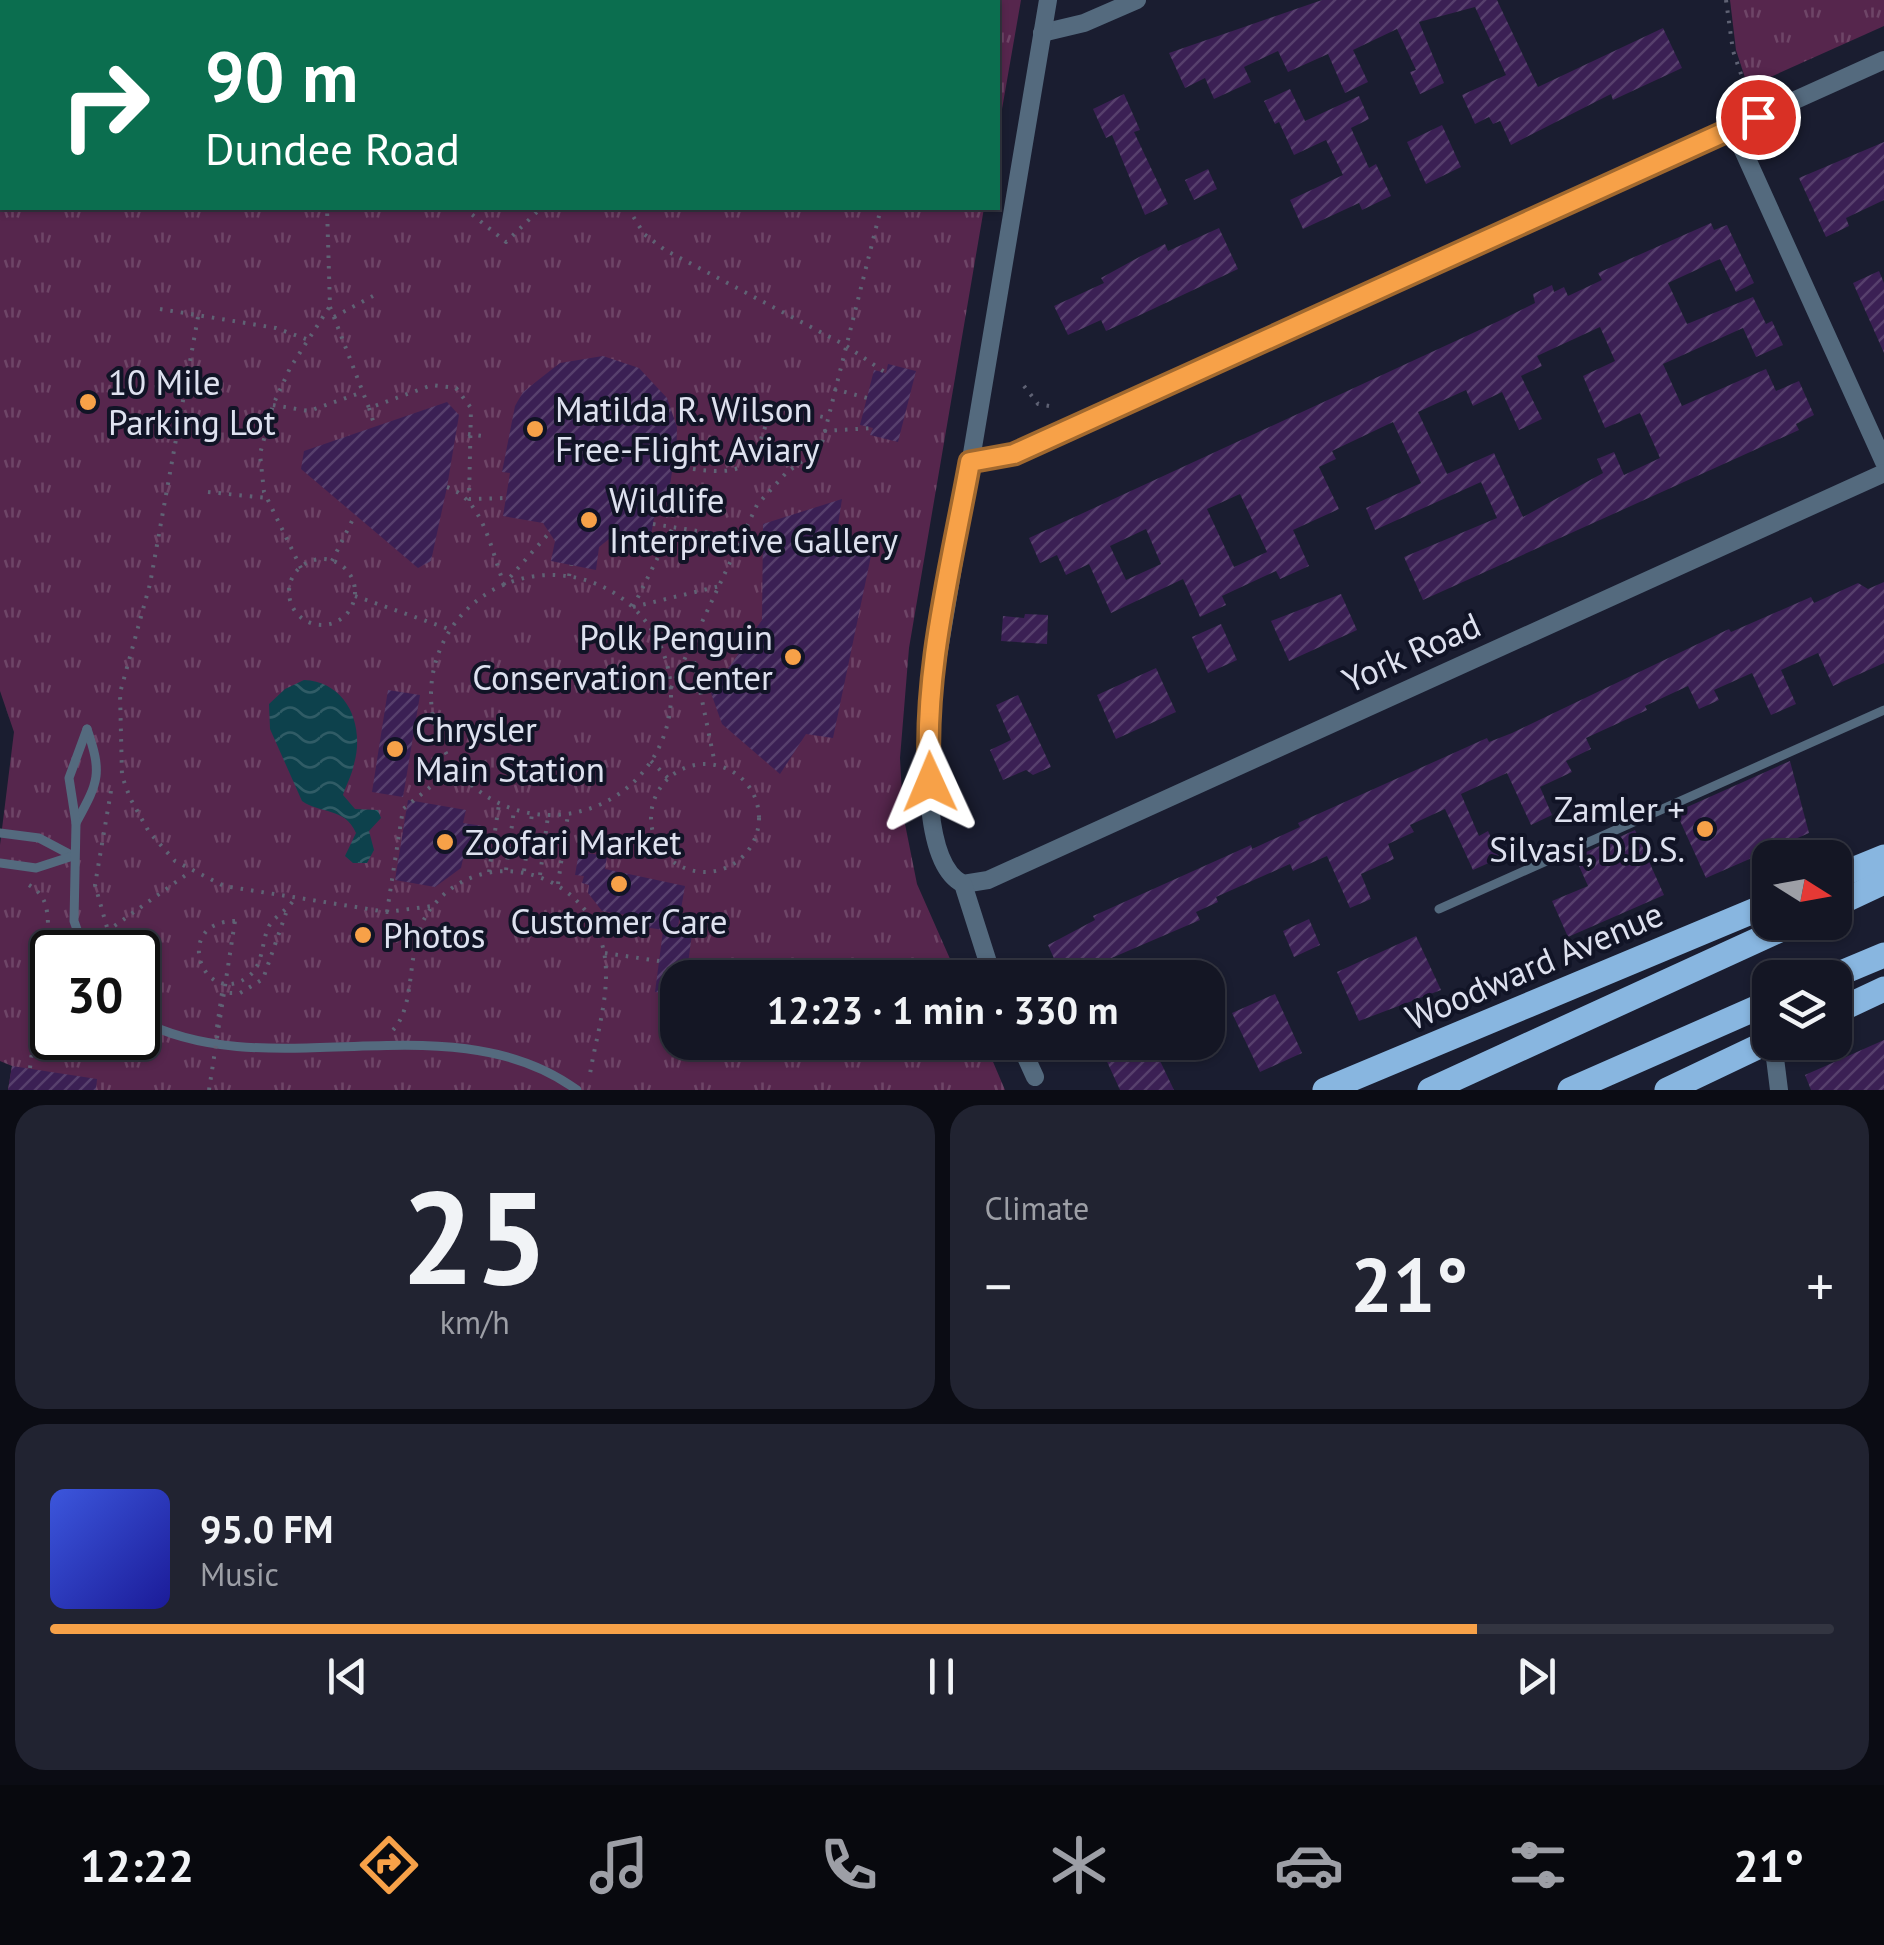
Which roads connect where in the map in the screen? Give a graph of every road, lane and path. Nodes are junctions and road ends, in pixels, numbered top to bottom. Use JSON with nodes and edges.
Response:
{"nodes":[{"id":1,"x":1048,"y":0,"type":"edge"},
{"id":2,"x":1136,"y":0,"type":"edge"},
{"id":3,"x":1726,"y":0,"type":"edge"},
{"id":4,"x":1042,"y":34,"type":"junction"},
{"id":5,"x":1884,"y":60,"type":"edge"},
{"id":6,"x":1752,"y":104,"type":"dead end"},
{"id":7,"x":1733,"y":128,"type":"junction"},
{"id":8,"x":327,"y":210,"type":"edge"},
{"id":9,"x":466,"y":210,"type":"edge"},
{"id":10,"x":540,"y":210,"type":"edge"},
{"id":11,"x":629,"y":210,"type":"edge"},
{"id":12,"x":880,"y":210,"type":"edge"},
{"id":13,"x":373,"y":296,"type":"dead end"},
{"id":14,"x":330,"y":306,"type":"junction"},
{"id":15,"x":160,"y":309,"type":"dead end"},
{"id":16,"x":198,"y":317,"type":"junction"},
{"id":17,"x":334,"y":317,"type":"junction"},
{"id":18,"x":306,"y":339,"type":"junction"},
{"id":19,"x":845,"y":346,"type":"junction"},
{"id":20,"x":886,"y":372,"type":"dead end"},
{"id":21,"x":1024,"y":386,"type":"dead end"},
{"id":22,"x":834,"y":389,"type":"junction"},
{"id":23,"x":363,"y":392,"type":"junction"},
{"id":24,"x":871,"y":398,"type":"dead end"},
{"id":25,"x":273,"y":405,"type":"junction"},
{"id":26,"x":1049,"y":406,"type":"dead end"},
{"id":27,"x":368,"y":408,"type":"junction"},
{"id":28,"x":828,"y":418,"type":"junction"},
{"id":29,"x":374,"y":424,"type":"dead end"},
{"id":30,"x":872,"y":428,"type":"dead end"},
{"id":31,"x":824,"y":432,"type":"junction"},
{"id":32,"x":468,"y":434,"type":"junction"},
{"id":33,"x":482,"y":436,"type":"dead end"},
{"id":34,"x":970,"y":462,"type":"junction"},
{"id":35,"x":1884,"y":462,"type":"edge"},
{"id":36,"x":692,"y":469,"type":"dead end"},
{"id":37,"x":1884,"y":473,"type":"edge"},
{"id":38,"x":447,"y":486,"type":"dead end"},
{"id":39,"x":208,"y":492,"type":"dead end"},
{"id":40,"x":267,"y":498,"type":"junction"},
{"id":41,"x":506,"y":498,"type":"dead end"},
{"id":42,"x":468,"y":499,"type":"junction"},
{"id":43,"x":355,"y":515,"type":"dead end"},
{"id":44,"x":653,"y":524,"type":"dead end"},
{"id":45,"x":673,"y":527,"type":"junction"},
{"id":46,"x":550,"y":532,"type":"dead end"},
{"id":47,"x":742,"y":538,"type":"junction"},
{"id":48,"x":332,"y":561,"type":"junction"},
{"id":49,"x":571,"y":565,"type":"dead end"},
{"id":50,"x":301,"y":568,"type":"junction"},
{"id":51,"x":570,"y":576,"type":"junction"},
{"id":52,"x":504,"y":584,"type":"junction"},
{"id":53,"x":720,"y":586,"type":"junction"},
{"id":54,"x":354,"y":596,"type":"junction"},
{"id":55,"x":632,"y":607,"type":"junction"},
{"id":56,"x":450,"y":630,"type":"junction"},
{"id":57,"x":692,"y":650,"type":"junction"},
{"id":58,"x":671,"y":689,"type":"junction"},
{"id":59,"x":1884,"y":710,"type":"edge"},
{"id":60,"x":651,"y":761,"type":"junction"},
{"id":61,"x":715,"y":764,"type":"junction"},
{"id":62,"x":454,"y":767,"type":"junction"},
{"id":63,"x":122,"y":776,"type":"junction"},
{"id":64,"x":668,"y":778,"type":"junction"},
{"id":65,"x":499,"y":804,"type":"junction"},
{"id":66,"x":514,"y":810,"type":"junction"},
{"id":67,"x":532,"y":814,"type":"junction"},
{"id":68,"x":568,"y":814,"type":"junction"},
{"id":69,"x":548,"y":816,"type":"junction"},
{"id":70,"x":76,"y":823,"type":"junction"},
{"id":71,"x":0,"y":832,"type":"edge"},
{"id":72,"x":72,"y":856,"type":"junction"},
{"id":73,"x":1884,"y":856,"type":"edge"},
{"id":74,"x":0,"y":862,"type":"edge"},
{"id":75,"x":506,"y":870,"type":"junction"},
{"id":76,"x":1852,"y":870,"type":"edge"},
{"id":77,"x":190,"y":872,"type":"junction"},
{"id":78,"x":489,"y":872,"type":"junction"},
{"id":79,"x":524,"y":872,"type":"junction"},
{"id":80,"x":540,"y":875,"type":"junction"},
{"id":81,"x":1884,"y":882,"type":"edge"},
{"id":82,"x":14,"y":883,"type":"dead end"},
{"id":83,"x":558,"y":884,"type":"junction"},
{"id":84,"x":963,"y":884,"type":"junction"},
{"id":85,"x":296,"y":897,"type":"junction"},
{"id":86,"x":1852,"y":897,"type":"edge"},
{"id":87,"x":432,"y":906,"type":"junction"},
{"id":88,"x":1439,"y":908,"type":"dead end"},
{"id":89,"x":386,"y":912,"type":"junction"},
{"id":90,"x":1752,"y":912,"type":"edge"},
{"id":91,"x":286,"y":913,"type":"junction"},
{"id":92,"x":77,"y":930,"type":"edge"},
{"id":93,"x":105,"y":930,"type":"edge"},
{"id":94,"x":109,"y":930,"type":"edge"},
{"id":95,"x":1758,"y":940,"type":"edge"},
{"id":96,"x":604,"y":953,"type":"junction"},
{"id":97,"x":1884,"y":955,"type":"edge"},
{"id":98,"x":987,"y":960,"type":"edge"},
{"id":99,"x":660,"y":961,"type":"dead end"},
{"id":100,"x":1852,"y":968,"type":"edge"},
{"id":101,"x":1884,"y":989,"type":"edge"},
{"id":102,"x":1852,"y":1004,"type":"edge"},
{"id":103,"x":1752,"y":1010,"type":"edge"},
{"id":104,"x":204,"y":1030,"type":"dead end"},
{"id":105,"x":216,"y":1032,"type":"junction"},
{"id":106,"x":160,"y":1033,"type":"edge"},
{"id":107,"x":227,"y":1034,"type":"dead end"},
{"id":108,"x":388,"y":1034,"type":"dead end"},
{"id":109,"x":1752,"y":1051,"type":"edge"},
{"id":110,"x":1027,"y":1060,"type":"edge"},
{"id":111,"x":1775,"y":1060,"type":"edge"},
{"id":112,"x":30,"y":1068,"type":"dead end"},
{"id":113,"x":590,"y":1074,"type":"dead end"},
{"id":114,"x":1034,"y":1077,"type":"dead end"},
{"id":115,"x":210,"y":1090,"type":"edge"},
{"id":116,"x":577,"y":1090,"type":"edge"},
{"id":117,"x":1325,"y":1090,"type":"edge"},
{"id":118,"x":1430,"y":1090,"type":"edge"},
{"id":119,"x":1570,"y":1090,"type":"edge"},
{"id":120,"x":1667,"y":1090,"type":"edge"},
{"id":121,"x":1780,"y":1090,"type":"edge"}],
"edges":[{"from":1,"to":4,"type":"street"},
{"from":2,"to":4,"type":"street"},
{"from":3,"to":6,"type":"path"},
{"from":4,"to":34,"type":"street"},
{"from":5,"to":7,"type":"street"},
{"from":7,"to":34,"type":"street"},
{"from":7,"to":35,"type":"street"},
{"from":8,"to":14,"type":"path"},
{"from":9,"to":10,"type":"path"},
{"from":11,"to":19,"type":"path"},
{"from":12,"to":19,"type":"path"},
{"from":13,"to":17,"type":"path"},
{"from":14,"to":17,"type":"path"},
{"from":14,"to":18,"type":"path"},
{"from":15,"to":16,"type":"path"},
{"from":16,"to":18,"type":"path"},
{"from":16,"to":63,"type":"path"},
{"from":17,"to":23,"type":"path"},
{"from":18,"to":25,"type":"path"},
{"from":19,"to":20,"type":"path"},
{"from":19,"to":22,"type":"path"},
{"from":21,"to":26,"type":"path"},
{"from":22,"to":24,"type":"path"},
{"from":22,"to":28,"type":"path"},
{"from":23,"to":25,"type":"path"},
{"from":23,"to":27,"type":"path"},
{"from":25,"to":40,"type":"path"},
{"from":27,"to":29,"type":"path"},
{"from":27,"to":32,"type":"path"},
{"from":28,"to":31,"type":"path"},
{"from":28,"to":36,"type":"path"},
{"from":30,"to":31,"type":"path"},
{"from":31,"to":47,"type":"path"},
{"from":32,"to":33,"type":"path"},
{"from":32,"to":42,"type":"path"},
{"from":34,"to":84,"type":"street"},
{"from":37,"to":84,"type":"street","name":"York Road"},
{"from":38,"to":42,"type":"path"},
{"from":39,"to":40,"type":"path"},
{"from":40,"to":50,"type":"path"},
{"from":41,"to":42,"type":"path"},
{"from":42,"to":52,"type":"path"},
{"from":43,"to":48,"type":"path"},
{"from":44,"to":45,"type":"path"},
{"from":45,"to":47,"type":"path"},
{"from":45,"to":55,"type":"path"},
{"from":46,"to":52,"type":"path"},
{"from":47,"to":53,"type":"path"},
{"from":48,"to":50,"type":"path"},
{"from":48,"to":54,"type":"path"},
{"from":49,"to":51,"type":"path"},
{"from":50,"to":54,"type":"path"},
{"from":51,"to":52,"type":"path"},
{"from":51,"to":55,"type":"path"},
{"from":52,"to":56,"type":"path"},
{"from":53,"to":55,"type":"path"},
{"from":53,"to":57,"type":"path"},
{"from":54,"to":56,"type":"path"},
{"from":55,"to":58,"type":"path"},
{"from":56,"to":62,"type":"path"},
{"from":57,"to":58,"type":"path"},
{"from":57,"to":61,"type":"path"},
{"from":58,"to":60,"type":"path"},
{"from":59,"to":88,"type":"lane"},
{"from":60,"to":64,"type":"path"},
{"from":60,"to":68,"type":"path"},
{"from":61,"to":64,"type":"path"},
{"from":61,"to":64,"type":"path"},
{"from":62,"to":65,"type":"path"},
{"from":62,"to":89,"type":"path"},
{"from":63,"to":77,"type":"path"},
{"from":63,"to":93,"type":"path"},
{"from":65,"to":66,"type":"path"},
{"from":65,"to":78,"type":"path"},
{"from":66,"to":67,"type":"path"},
{"from":66,"to":75,"type":"path"},
{"from":67,"to":69,"type":"path"},
{"from":67,"to":79,"type":"path"},
{"from":68,"to":69,"type":"path"},
{"from":68,"to":83,"type":"path"},
{"from":69,"to":80,"type":"path"},
{"from":70,"to":70,"type":"lane"},
{"from":70,"to":72,"type":"lane"},
{"from":71,"to":72,"type":"lane"},
{"from":72,"to":74,"type":"lane"},
{"from":72,"to":92,"type":"lane"},
{"from":73,"to":76,"type":"main road"},
{"from":75,"to":78,"type":"path"},
{"from":75,"to":79,"type":"path"},
{"from":77,"to":85,"type":"path"},
{"from":77,"to":94,"type":"path"},
{"from":78,"to":87,"type":"path"},
{"from":79,"to":80,"type":"path"},
{"from":80,"to":83,"type":"path"},
{"from":81,"to":86,"type":"main road"},
{"from":82,"to":112,"type":"path"},
{"from":83,"to":96,"type":"path"},
{"from":84,"to":98,"type":"street"},
{"from":85,"to":89,"type":"path"},
{"from":85,"to":91,"type":"path"},
{"from":87,"to":89,"type":"path"},
{"from":87,"to":108,"type":"path"},
{"from":90,"to":117,"type":"main road","name":"Woodward Avenue"},
{"from":91,"to":105,"type":"path"},
{"from":91,"to":115,"type":"path","bridge":true},
{"from":95,"to":118,"type":"main road","name":"Woodward Avenue"},
{"from":96,"to":99,"type":"path"},
{"from":96,"to":113,"type":"path"},
{"from":97,"to":100,"type":"main road"},
{"from":101,"to":102,"type":"main road"},
{"from":103,"to":119,"type":"main road"},
{"from":104,"to":105,"type":"path"},
{"from":105,"to":107,"type":"path"},
{"from":106,"to":116,"type":"lane"},
{"from":109,"to":120,"type":"main road"},
{"from":110,"to":114,"type":"street"},
{"from":111,"to":121,"type":"street"}]}
